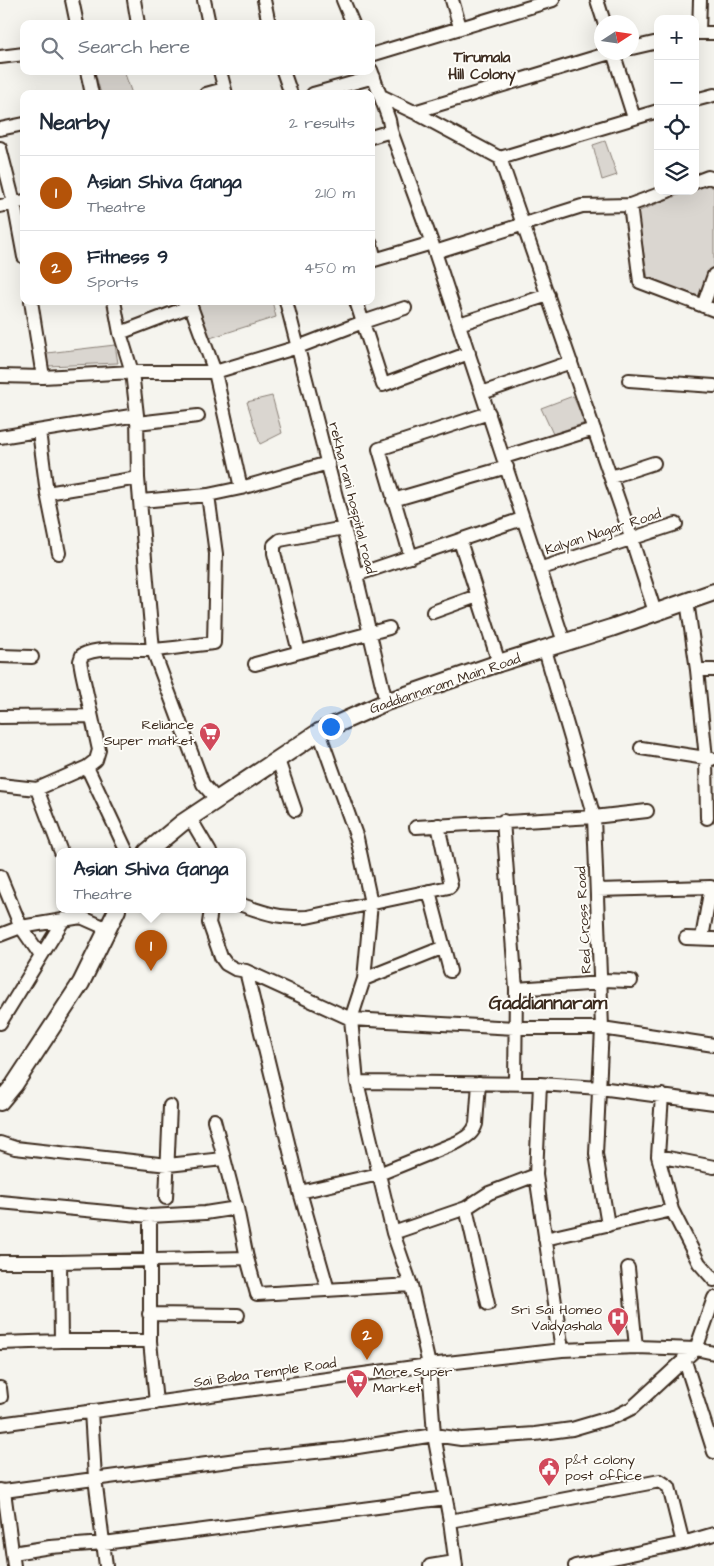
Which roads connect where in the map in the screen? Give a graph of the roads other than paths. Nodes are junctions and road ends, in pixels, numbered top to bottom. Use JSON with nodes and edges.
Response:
{"nodes":[{"id":1,"x":72,"y":0,"type":"edge"},
{"id":2,"x":134,"y":0,"type":"edge"},
{"id":3,"x":204,"y":0,"type":"edge"},
{"id":4,"x":264,"y":0,"type":"edge"},
{"id":5,"x":343,"y":0,"type":"edge"},
{"id":6,"x":452,"y":0,"type":"edge"},
{"id":7,"x":553,"y":0,"type":"edge"},
{"id":8,"x":597,"y":0,"type":"edge"},
{"id":9,"x":700,"y":0,"type":"edge"},
{"id":10,"x":525,"y":4,"type":"edge"},
{"id":11,"x":602,"y":15,"type":"edge"},
{"id":12,"x":699,"y":15,"type":"edge"},
{"id":13,"x":76,"y":20,"type":"edge"},
{"id":14,"x":137,"y":20,"type":"edge"},
{"id":15,"x":208,"y":20,"type":"edge"},
{"id":16,"x":268,"y":20,"type":"edge"},
{"id":17,"x":351,"y":20,"type":"edge"},
{"id":18,"x":460,"y":27,"type":"junction"},
{"id":19,"x":699,"y":32,"type":"edge"},
{"id":20,"x":714,"y":33,"type":"edge"},
{"id":21,"x":654,"y":43,"type":"edge"},
{"id":22,"x":639,"y":46,"type":"edge"},
{"id":23,"x":20,"y":54,"type":"edge"},
{"id":24,"x":375,"y":54,"type":"edge"},
{"id":25,"x":0,"y":57,"type":"edge"},
{"id":26,"x":594,"y":58,"type":"edge"},
{"id":27,"x":616,"y":60,"type":"edge"},
{"id":28,"x":88,"y":75,"type":"edge"},
{"id":29,"x":221,"y":75,"type":"edge"},
{"id":30,"x":284,"y":75,"type":"edge"},
{"id":31,"x":370,"y":75,"type":"edge"},
{"id":32,"x":373,"y":75,"type":"edge"},
{"id":33,"x":91,"y":90,"type":"edge"},
{"id":34,"x":225,"y":90,"type":"edge"},
{"id":35,"x":290,"y":90,"type":"edge"},
{"id":36,"x":325,"y":90,"type":"edge"},
{"id":37,"x":714,"y":95,"type":"edge"},
{"id":38,"x":381,"y":96,"type":"junction"},
{"id":39,"x":699,"y":99,"type":"edge"},
{"id":40,"x":414,"y":112,"type":"junction"},
{"id":41,"x":654,"y":112,"type":"edge"},
{"id":42,"x":634,"y":118,"type":"junction"},
{"id":43,"x":20,"y":125,"type":"edge"},
{"id":44,"x":0,"y":129,"type":"edge"},
{"id":45,"x":391,"y":131,"type":"junction"},
{"id":46,"x":375,"y":136,"type":"edge"},
{"id":47,"x":0,"y":148,"type":"edge"},
{"id":48,"x":500,"y":158,"type":"junction"},
{"id":49,"x":714,"y":179,"type":"edge"},
{"id":50,"x":699,"y":180,"type":"edge"},
{"id":51,"x":657,"y":195,"type":"edge"},
{"id":52,"x":19,"y":202,"type":"edge"},
{"id":53,"x":630,"y":205,"type":"junction"},
{"id":54,"x":0,"y":206,"type":"edge"},
{"id":55,"x":524,"y":224,"type":"junction"},
{"id":56,"x":434,"y":247,"type":"junction"},
{"id":57,"x":375,"y":261,"type":"edge"},
{"id":58,"x":714,"y":275,"type":"edge"},
{"id":59,"x":548,"y":295,"type":"junction"},
{"id":60,"x":32,"y":305,"type":"edge"},
{"id":61,"x":115,"y":305,"type":"edge"},
{"id":62,"x":188,"y":305,"type":"edge"},
{"id":63,"x":190,"y":305,"type":"edge"},
{"id":64,"x":287,"y":305,"type":"edge"},
{"id":65,"x":357,"y":305,"type":"edge"},
{"id":66,"x":404,"y":308,"type":"dead end"},
{"id":67,"x":708,"y":308,"type":"edge"},
{"id":68,"x":363,"y":322,"type":"junction"},
{"id":69,"x":459,"y":324,"type":"junction"},
{"id":70,"x":120,"y":333,"type":"junction"},
{"id":71,"x":298,"y":347,"type":"junction"},
{"id":72,"x":469,"y":353,"type":"junction"},
{"id":73,"x":571,"y":362,"type":"junction"},
{"id":74,"x":132,"y":372,"type":"junction"},
{"id":75,"x":215,"y":372,"type":"junction"},
{"id":76,"x":0,"y":376,"type":"edge"},
{"id":77,"x":43,"y":377,"type":"junction"},
{"id":78,"x":629,"y":380,"type":"dead end"},
{"id":79,"x":714,"y":386,"type":"edge"},
{"id":80,"x":482,"y":393,"type":"junction"},
{"id":81,"x":489,"y":413,"type":"junction"},
{"id":82,"x":198,"y":416,"type":"dead end"},
{"id":83,"x":137,"y":419,"type":"junction"},
{"id":84,"x":594,"y":429,"type":"junction"},
{"id":85,"x":39,"y":431,"type":"junction"},
{"id":86,"x":0,"y":437,"type":"edge"},
{"id":87,"x":505,"y":462,"type":"junction"},
{"id":88,"x":654,"y":462,"type":"dead end"},
{"id":89,"x":328,"y":463,"type":"junction"},
{"id":90,"x":610,"y":477,"type":"junction"},
{"id":91,"x":138,"y":478,"type":"junction"},
{"id":92,"x":241,"y":488,"type":"junction"},
{"id":93,"x":47,"y":493,"type":"junction"},
{"id":94,"x":208,"y":495,"type":"junction"},
{"id":95,"x":393,"y":500,"type":"junction"},
{"id":96,"x":141,"y":501,"type":"junction"},
{"id":97,"x":522,"y":519,"type":"junction"},
{"id":98,"x":676,"y":524,"type":"dead end"},
{"id":99,"x":344,"y":528,"type":"junction"},
{"id":100,"x":631,"y":538,"type":"junction"},
{"id":101,"x":460,"y":541,"type":"junction"},
{"id":102,"x":59,"y":553,"type":"dead end"},
{"id":103,"x":411,"y":557,"type":"junction"},
{"id":104,"x":539,"y":568,"type":"junction"},
{"id":105,"x":356,"y":575,"type":"junction"},
{"id":106,"x":714,"y":592,"type":"edge"},
{"id":107,"x":478,"y":596,"type":"junction"},
{"id":108,"x":687,"y":601,"type":"junction"},
{"id":109,"x":433,"y":612,"type":"dead end"},
{"id":110,"x":656,"y":612,"type":"junction"},
{"id":111,"x":389,"y":628,"type":"dead end"},
{"id":112,"x":370,"y":634,"type":"junction"},
{"id":113,"x":564,"y":642,"type":"junction"},
{"id":114,"x":153,"y":650,"type":"junction"},
{"id":115,"x":545,"y":650,"type":"junction"},
{"id":116,"x":299,"y":652,"type":"junction"},
{"id":117,"x":0,"y":656,"type":"edge"},
{"id":118,"x":32,"y":657,"type":"dead end"},
{"id":119,"x":499,"y":663,"type":"junction"},
{"id":120,"x":255,"y":664,"type":"dead end"},
{"id":121,"x":697,"y":670,"type":"junction"},
{"id":122,"x":714,"y":670,"type":"edge"},
{"id":123,"x":386,"y":702,"type":"junction"},
{"id":124,"x":91,"y":716,"type":"junction"},
{"id":125,"x":0,"y":717,"type":"edge"},
{"id":126,"x":319,"y":732,"type":"junction"},
{"id":127,"x":641,"y":748,"type":"dead end"},
{"id":128,"x":710,"y":759,"type":"edge"},
{"id":129,"x":278,"y":760,"type":"junction"},
{"id":130,"x":87,"y":767,"type":"junction"},
{"id":131,"x":0,"y":785,"type":"edge"},
{"id":132,"x":37,"y":789,"type":"junction"},
{"id":133,"x":217,"y":800,"type":"junction"},
{"id":134,"x":295,"y":810,"type":"dead end"},
{"id":135,"x":647,"y":811,"type":"dead end"},
{"id":136,"x":594,"y":817,"type":"junction"},
{"id":137,"x":190,"y":818,"type":"junction"},
{"id":138,"x":707,"y":818,"type":"dead end"},
{"id":139,"x":503,"y":821,"type":"junction"},
{"id":140,"x":438,"y":825,"type":"junction"},
{"id":141,"x":416,"y":828,"type":"dead end"},
{"id":142,"x":60,"y":848,"type":"edge"},
{"id":143,"x":125,"y":848,"type":"edge"},
{"id":144,"x":152,"y":848,"type":"edge"},
{"id":145,"x":208,"y":848,"type":"edge"},
{"id":146,"x":0,"y":876,"type":"edge"},
{"id":147,"x":597,"y":890,"type":"junction"},
{"id":148,"x":429,"y":891,"type":"junction"},
{"id":149,"x":371,"y":903,"type":"junction"},
{"id":150,"x":246,"y":906,"type":"edge"},
{"id":151,"x":116,"y":913,"type":"edge"},
{"id":152,"x":211,"y":913,"type":"edge"},
{"id":153,"x":64,"y":919,"type":"junction"},
{"id":154,"x":21,"y":927,"type":"junction"},
{"id":155,"x":108,"y":929,"type":"junction"},
{"id":156,"x":0,"y":935,"type":"edge"},
{"id":157,"x":686,"y":938,"type":"dead end"},
{"id":158,"x":708,"y":938,"type":"edge"},
{"id":159,"x":444,"y":947,"type":"junction"},
{"id":160,"x":41,"y":956,"type":"junction"},
{"id":161,"x":246,"y":971,"type":"junction"},
{"id":162,"x":450,"y":971,"type":"dead end"},
{"id":163,"x":364,"y":979,"type":"junction"},
{"id":164,"x":602,"y":981,"type":"junction"},
{"id":165,"x":631,"y":981,"type":"dead end"},
{"id":166,"x":516,"y":989,"type":"junction"},
{"id":167,"x":351,"y":1019,"type":"junction"},
{"id":168,"x":0,"y":1023,"type":"edge"},
{"id":169,"x":515,"y":1028,"type":"junction"},
{"id":170,"x":602,"y":1028,"type":"junction"},
{"id":171,"x":714,"y":1045,"type":"edge"},
{"id":172,"x":357,"y":1082,"type":"junction"},
{"id":173,"x":479,"y":1083,"type":"junction"},
{"id":174,"x":515,"y":1083,"type":"junction"},
{"id":175,"x":540,"y":1084,"type":"junction"},
{"id":176,"x":600,"y":1088,"type":"junction"},
{"id":177,"x":662,"y":1095,"type":"junction"},
{"id":178,"x":0,"y":1102,"type":"edge"},
{"id":179,"x":714,"y":1103,"type":"edge"},
{"id":180,"x":170,"y":1106,"type":"dead end"},
{"id":181,"x":214,"y":1120,"type":"dead end"},
{"id":182,"x":0,"y":1143,"type":"edge"},
{"id":183,"x":658,"y":1156,"type":"junction"},
{"id":184,"x":223,"y":1159,"type":"junction"},
{"id":185,"x":168,"y":1164,"type":"junction"},
{"id":186,"x":714,"y":1167,"type":"edge"},
{"id":187,"x":379,"y":1174,"type":"junction"},
{"id":188,"x":536,"y":1175,"type":"junction"},
{"id":189,"x":300,"y":1192,"type":"junction"},
{"id":190,"x":166,"y":1198,"type":"dead end"},
{"id":191,"x":0,"y":1202,"type":"edge"},
{"id":192,"x":237,"y":1208,"type":"junction"},
{"id":193,"x":466,"y":1208,"type":"junction"},
{"id":194,"x":672,"y":1210,"type":"junction"},
{"id":195,"x":150,"y":1216,"type":"junction"},
{"id":196,"x":608,"y":1225,"type":"junction"},
{"id":197,"x":393,"y":1233,"type":"junction"},
{"id":198,"x":545,"y":1239,"type":"junction"},
{"id":199,"x":247,"y":1258,"type":"junction"},
{"id":200,"x":150,"y":1260,"type":"junction"},
{"id":201,"x":0,"y":1262,"type":"edge"},
{"id":202,"x":60,"y":1262,"type":"junction"},
{"id":203,"x":628,"y":1268,"type":"dead end"},
{"id":204,"x":714,"y":1280,"type":"edge"},
{"id":205,"x":411,"y":1285,"type":"junction"},
{"id":206,"x":328,"y":1290,"type":"junction"},
{"id":207,"x":714,"y":1298,"type":"edge"},
{"id":208,"x":488,"y":1304,"type":"dead end"},
{"id":209,"x":150,"y":1314,"type":"junction"},
{"id":210,"x":238,"y":1315,"type":"dead end"},
{"id":211,"x":61,"y":1341,"type":"junction"},
{"id":212,"x":150,"y":1341,"type":"junction"},
{"id":213,"x":0,"y":1343,"type":"edge"},
{"id":214,"x":636,"y":1347,"type":"junction"},
{"id":215,"x":696,"y":1349,"type":"junction"},
{"id":216,"x":562,"y":1350,"type":"junction"},
{"id":217,"x":714,"y":1353,"type":"edge"},
{"id":218,"x":684,"y":1358,"type":"junction"},
{"id":219,"x":429,"y":1365,"type":"junction"},
{"id":220,"x":156,"y":1403,"type":"junction"},
{"id":221,"x":91,"y":1411,"type":"junction"},
{"id":222,"x":0,"y":1424,"type":"edge"},
{"id":223,"x":434,"y":1435,"type":"junction"},
{"id":224,"x":714,"y":1452,"type":"edge"},
{"id":225,"x":95,"y":1478,"type":"junction"},
{"id":226,"x":2,"y":1490,"type":"edge"},
{"id":227,"x":446,"y":1498,"type":"junction"},
{"id":228,"x":450,"y":1521,"type":"junction"},
{"id":229,"x":714,"y":1534,"type":"edge"},
{"id":230,"x":6,"y":1540,"type":"edge"},
{"id":231,"x":104,"y":1542,"type":"junction"},
{"id":232,"x":683,"y":1543,"type":"junction"},
{"id":233,"x":14,"y":1560,"type":"edge"},
{"id":234,"x":455,"y":1564,"type":"edge"},
{"id":235,"x":106,"y":1566,"type":"edge"},
{"id":236,"x":430,"y":1566,"type":"edge"},
{"id":237,"x":575,"y":1566,"type":"edge"}],
"edges":[{"from":1,"to":13,"type":"street"},
{"from":2,"to":14,"type":"street"},
{"from":3,"to":15,"type":"street"},
{"from":4,"to":16,"type":"street"},
{"from":5,"to":17,"type":"street"},
{"from":6,"to":18,"type":"street"},
{"from":7,"to":10,"type":"street"},
{"from":8,"to":11,"type":"street"},
{"from":9,"to":12,"type":"street"},
{"from":10,"to":18,"type":"street"},
{"from":18,"to":24,"type":"street"},
{"from":19,"to":20,"type":"street"},
{"from":21,"to":22,"type":"street"},
{"from":23,"to":25,"type":"street"},
{"from":26,"to":40,"type":"street"},
{"from":27,"to":42,"type":"street"},
{"from":28,"to":33,"type":"street"},
{"from":29,"to":34,"type":"street"},
{"from":30,"to":35,"type":"street"},
{"from":31,"to":36,"type":"street"},
{"from":32,"to":38,"type":"street"},
{"from":37,"to":39,"type":"street"},
{"from":38,"to":40,"type":"street"},
{"from":38,"to":45,"type":"street"},
{"from":40,"to":48,"type":"street"},
{"from":41,"to":42,"type":"street"},
{"from":42,"to":48,"type":"street"},
{"from":43,"to":44,"type":"street"},
{"from":45,"to":46,"type":"street"},
{"from":45,"to":56,"type":"street"},
{"from":47,"to":52,"type":"street"},
{"from":48,"to":55,"type":"street"},
{"from":49,"to":50,"type":"street"},
{"from":51,"to":53,"type":"street"},
{"from":52,"to":54,"type":"street"},
{"from":53,"to":55,"type":"street"},
{"from":53,"to":67,"type":"street"},
{"from":55,"to":56,"type":"street"},
{"from":55,"to":59,"type":"street"},
{"from":56,"to":57,"type":"street"},
{"from":56,"to":69,"type":"street"},
{"from":58,"to":67,"type":"street"},
{"from":59,"to":69,"type":"street"},
{"from":59,"to":73,"type":"street"},
{"from":60,"to":77,"type":"street"},
{"from":61,"to":70,"type":"street"},
{"from":62,"to":70,"type":"street"},
{"from":63,"to":75,"type":"street"},
{"from":64,"to":71,"type":"street","name":"rekha rani hospital road"},
{"from":65,"to":68,"type":"street"},
{"from":66,"to":68,"type":"street"},
{"from":68,"to":71,"type":"street"},
{"from":68,"to":72,"type":"street"},
{"from":69,"to":72,"type":"street"},
{"from":70,"to":74,"type":"street"},
{"from":71,"to":75,"type":"street"},
{"from":71,"to":89,"type":"street","name":"rekha rani hospital road"},
{"from":72,"to":80,"type":"street"},
{"from":73,"to":80,"type":"street"},
{"from":73,"to":84,"type":"street"},
{"from":74,"to":75,"type":"street"},
{"from":74,"to":77,"type":"street"},
{"from":74,"to":83,"type":"street"},
{"from":75,"to":92,"type":"street"},
{"from":76,"to":77,"type":"street"},
{"from":78,"to":79,"type":"street"},
{"from":80,"to":81,"type":"street"},
{"from":81,"to":87,"type":"street"},
{"from":81,"to":95,"type":"street"},
{"from":82,"to":83,"type":"street"},
{"from":83,"to":85,"type":"street"},
{"from":83,"to":91,"type":"street"},
{"from":84,"to":87,"type":"street"},
{"from":84,"to":90,"type":"street"},
{"from":85,"to":86,"type":"street"},
{"from":85,"to":93,"type":"street"},
{"from":87,"to":95,"type":"street"},
{"from":87,"to":97,"type":"street"},
{"from":88,"to":90,"type":"street"},
{"from":89,"to":92,"type":"street"},
{"from":89,"to":99,"type":"street","name":"rekha rani hospital road"},
{"from":90,"to":100,"type":"street"},
{"from":91,"to":93,"type":"street"},
{"from":91,"to":96,"type":"street"},
{"from":92,"to":94,"type":"street"},
{"from":93,"to":102,"type":"street"},
{"from":94,"to":96,"type":"street"},
{"from":94,"to":114,"type":"street"},
{"from":95,"to":103,"type":"street"},
{"from":96,"to":114,"type":"street"},
{"from":97,"to":101,"type":"street"},
{"from":97,"to":104,"type":"street"},
{"from":98,"to":100,"type":"street","name":"Kalyan Nagar Road"},
{"from":99,"to":105,"type":"street","name":"rekha rani hospital road"},
{"from":99,"to":116,"type":"street"},
{"from":100,"to":104,"type":"street","name":"Kalyan Nagar Road"},
{"from":100,"to":110,"type":"street"},
{"from":101,"to":103,"type":"street"},
{"from":101,"to":107,"type":"street"},
{"from":103,"to":105,"type":"street"},
{"from":104,"to":113,"type":"street"},
{"from":105,"to":112,"type":"street","name":"rekha rani hospital road"},
{"from":106,"to":108,"type":"main road","name":"Gaddiannaram Main Road"},
{"from":107,"to":109,"type":"street"},
{"from":107,"to":119,"type":"street"},
{"from":108,"to":110,"type":"main road","name":"Gaddiannaram Main Road"},
{"from":108,"to":121,"type":"street"},
{"from":110,"to":113,"type":"main road","name":"Gaddiannaram Main Road"},
{"from":111,"to":112,"type":"street"},
{"from":112,"to":116,"type":"street"},
{"from":112,"to":123,"type":"street","name":"rekha rani hospital road"},
{"from":113,"to":115,"type":"main road","name":"Gaddiannaram Main Road"},
{"from":114,"to":124,"type":"street"},
{"from":114,"to":133,"type":"street"},
{"from":115,"to":119,"type":"main road","name":"Gaddiannaram Main Road"},
{"from":115,"to":136,"type":"street","name":"Red Cross Road"},
{"from":116,"to":120,"type":"street"},
{"from":117,"to":118,"type":"street"},
{"from":119,"to":123,"type":"main road","name":"Gaddiannaram Main Road"},
{"from":121,"to":122,"type":"street"},
{"from":121,"to":128,"type":"street"},
{"from":123,"to":126,"type":"main road","name":"Gaddiannaram Main Road"},
{"from":124,"to":125,"type":"street"},
{"from":124,"to":130,"type":"street"},
{"from":126,"to":129,"type":"main road","name":"Gaddiannaram Main Road"},
{"from":126,"to":149,"type":"street"},
{"from":127,"to":128,"type":"street"},
{"from":128,"to":138,"type":"street"},
{"from":129,"to":133,"type":"main road","name":"Gaddiannaram Main Road"},
{"from":129,"to":134,"type":"street"},
{"from":130,"to":132,"type":"street"},
{"from":130,"to":143,"type":"street"},
{"from":131,"to":132,"type":"street"},
{"from":132,"to":142,"type":"street"},
{"from":133,"to":137,"type":"main road","name":"Gaddiannaram Main Road"},
{"from":135,"to":136,"type":"street"},
{"from":136,"to":139,"type":"street"},
{"from":136,"to":147,"type":"street","name":"Red Cross Road"},
{"from":137,"to":144,"type":"main road","name":"Gaddiannaram Main Road"},
{"from":137,"to":145,"type":"street"},
{"from":139,"to":140,"type":"street"},
{"from":139,"to":166,"type":"street"},
{"from":140,"to":141,"type":"street"},
{"from":140,"to":148,"type":"street"},
{"from":146,"to":154,"type":"street"},
{"from":147,"to":158,"type":"street"},
{"from":147,"to":164,"type":"street","name":"Red Cross Road"},
{"from":148,"to":149,"type":"street"},
{"from":148,"to":159,"type":"street"},
{"from":149,"to":150,"type":"street"},
{"from":149,"to":163,"type":"street"},
{"from":151,"to":155,"type":"main road"},
{"from":152,"to":161,"type":"street"},
{"from":153,"to":154,"type":"street"},
{"from":153,"to":155,"type":"street"},
{"from":153,"to":160,"type":"street"},
{"from":154,"to":156,"type":"street"},
{"from":154,"to":160,"type":"street"},
{"from":155,"to":178,"type":"main road"},
{"from":157,"to":158,"type":"street"},
{"from":159,"to":162,"type":"street"},
{"from":159,"to":163,"type":"street"},
{"from":160,"to":168,"type":"street"},
{"from":161,"to":167,"type":"street"},
{"from":161,"to":189,"type":"street"},
{"from":163,"to":167,"type":"street"},
{"from":164,"to":165,"type":"street"},
{"from":164,"to":166,"type":"street"},
{"from":164,"to":170,"type":"street","name":"Red Cross Road"},
{"from":166,"to":169,"type":"street"},
{"from":167,"to":169,"type":"street"},
{"from":167,"to":172,"type":"street"},
{"from":169,"to":170,"type":"street"},
{"from":169,"to":174,"type":"street"},
{"from":170,"to":171,"type":"street"},
{"from":170,"to":176,"type":"street","name":"Red Cross Road"},
{"from":172,"to":173,"type":"street"},
{"from":172,"to":187,"type":"street"},
{"from":173,"to":174,"type":"street"},
{"from":173,"to":187,"type":"street"},
{"from":174,"to":175,"type":"street"},
{"from":175,"to":176,"type":"street"},
{"from":175,"to":188,"type":"street"},
{"from":176,"to":177,"type":"street"},
{"from":176,"to":196,"type":"street","name":"Red Cross Road"},
{"from":177,"to":179,"type":"street"},
{"from":177,"to":183,"type":"street"},
{"from":180,"to":185,"type":"street"},
{"from":181,"to":184,"type":"street"},
{"from":182,"to":185,"type":"street"},
{"from":183,"to":186,"type":"street"},
{"from":183,"to":194,"type":"street"},
{"from":184,"to":185,"type":"street"},
{"from":184,"to":192,"type":"street"},
{"from":185,"to":190,"type":"street"},
{"from":187,"to":189,"type":"street"},
{"from":187,"to":197,"type":"street"},
{"from":188,"to":193,"type":"street"},
{"from":188,"to":198,"type":"street"},
{"from":189,"to":206,"type":"street"},
{"from":191,"to":195,"type":"street"},
{"from":192,"to":195,"type":"street"},
{"from":192,"to":199,"type":"street"},
{"from":193,"to":197,"type":"street"},
{"from":193,"to":208,"type":"street"},
{"from":194,"to":196,"type":"street"},
{"from":194,"to":204,"type":"street"},
{"from":195,"to":200,"type":"street"},
{"from":196,"to":198,"type":"street"},
{"from":197,"to":205,"type":"street"},
{"from":198,"to":216,"type":"street"},
{"from":199,"to":200,"type":"street"},
{"from":199,"to":206,"type":"street"},
{"from":200,"to":202,"type":"street"},
{"from":200,"to":209,"type":"street"},
{"from":201,"to":202,"type":"street"},
{"from":202,"to":211,"type":"street"},
{"from":203,"to":214,"type":"street"},
{"from":205,"to":206,"type":"street"},
{"from":205,"to":219,"type":"street"},
{"from":207,"to":215,"type":"street"},
{"from":209,"to":210,"type":"street"},
{"from":209,"to":212,"type":"street"},
{"from":211,"to":212,"type":"street"},
{"from":211,"to":213,"type":"street"},
{"from":212,"to":220,"type":"street"},
{"from":214,"to":215,"type":"street","name":"Sai Baba Temple Road"},
{"from":214,"to":216,"type":"street","name":"Sai Baba Temple Road"},
{"from":215,"to":217,"type":"street","name":"Sai Baba Temple Road"},
{"from":215,"to":218,"type":"street"},
{"from":216,"to":219,"type":"street","name":"Sai Baba Temple Road"},
{"from":218,"to":223,"type":"street"},
{"from":218,"to":224,"type":"street"},
{"from":219,"to":220,"type":"street","name":"Sai Baba Temple Road"},
{"from":219,"to":223,"type":"street"},
{"from":220,"to":221,"type":"street","name":"Sai Baba Temple Road"},
{"from":221,"to":222,"type":"street","name":"Sai Baba Temple Road"},
{"from":221,"to":225,"type":"street"},
{"from":223,"to":225,"type":"street"},
{"from":223,"to":227,"type":"street"},
{"from":225,"to":226,"type":"street"},
{"from":225,"to":231,"type":"street"},
{"from":226,"to":230,"type":"street"},
{"from":227,"to":228,"type":"street"},
{"from":227,"to":231,"type":"street"},
{"from":228,"to":232,"type":"street"},
{"from":228,"to":234,"type":"street"},
{"from":229,"to":232,"type":"street"},
{"from":230,"to":233,"type":"street"},
{"from":231,"to":233,"type":"street"},
{"from":231,"to":235,"type":"street"},
{"from":232,"to":237,"type":"street"},
{"from":234,"to":236,"type":"street"}]}
